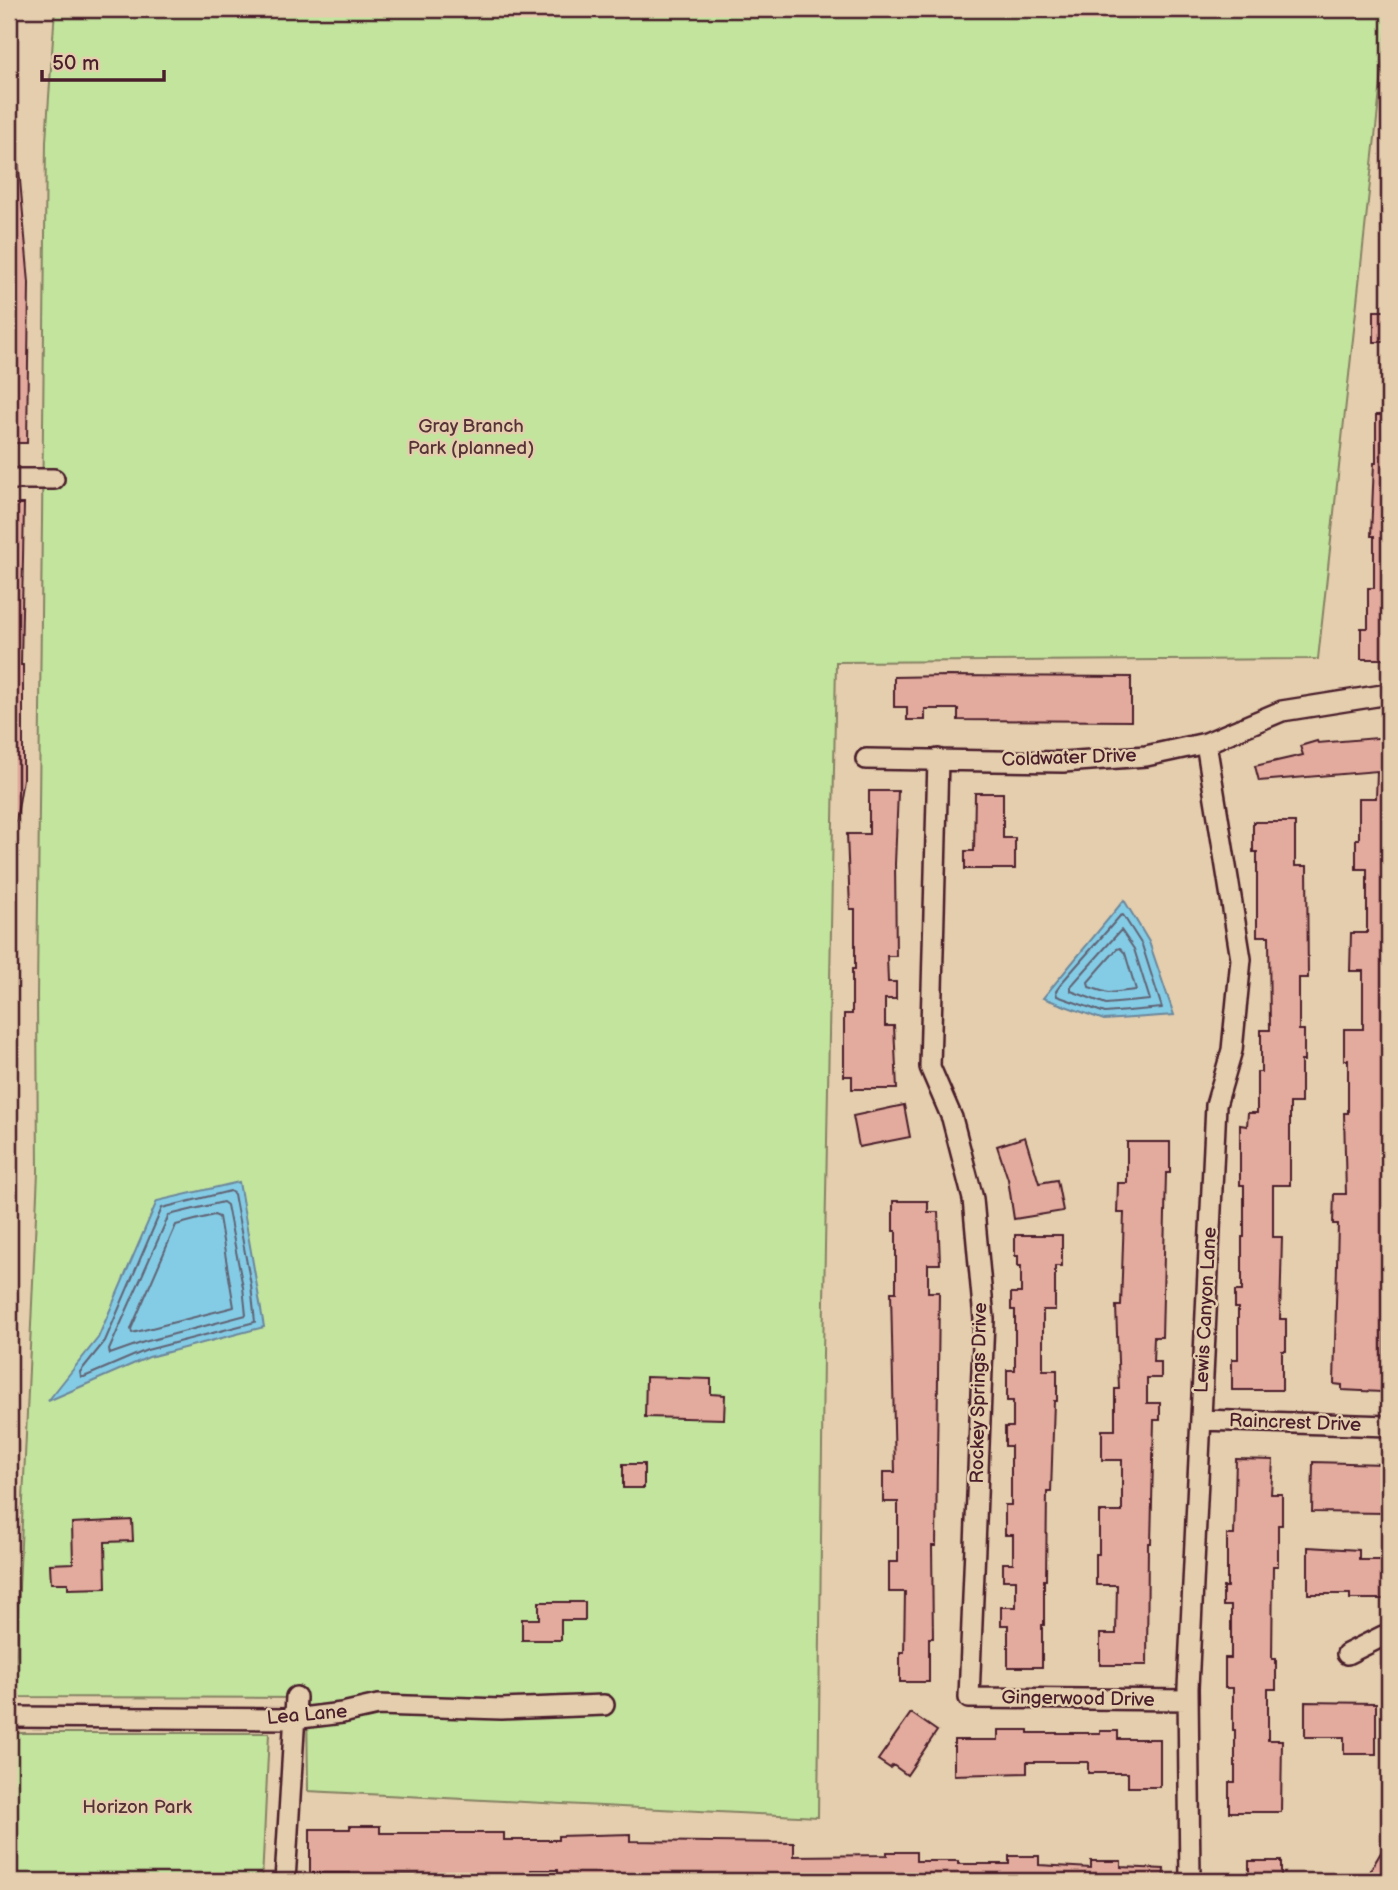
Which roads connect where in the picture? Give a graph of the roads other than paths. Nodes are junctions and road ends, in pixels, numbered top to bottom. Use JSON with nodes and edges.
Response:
{"nodes":[{"id":1,"x":9,"y":479,"type":"edge"},
{"id":2,"x":54,"y":479,"type":"dead end"},
{"id":3,"x":1389,"y":695,"type":"edge"},
{"id":4,"x":1206,"y":743,"type":"junction"},
{"id":5,"x":866,"y":759,"type":"dead end"},
{"id":6,"x":938,"y":760,"type":"junction"},
{"id":7,"x":1201,"y":1420,"type":"junction"},
{"id":8,"x":1389,"y":1426,"type":"edge"},
{"id":9,"x":1389,"y":1637,"type":"edge"},
{"id":10,"x":1347,"y":1654,"type":"dead end"},
{"id":11,"x":296,"y":1697,"type":"dead end"},
{"id":12,"x":969,"y":1698,"type":"joint"},
{"id":13,"x":1188,"y":1700,"type":"junction"},
{"id":14,"x":604,"y":1705,"type":"dead end"},
{"id":15,"x":9,"y":1717,"type":"edge"},
{"id":16,"x":293,"y":1719,"type":"junction"},
{"id":17,"x":285,"y":1881,"type":"edge"},
{"id":18,"x":1190,"y":1881,"type":"edge"}],
"edges":[{"from":1,"to":2,"type":"street"},
{"from":3,"to":4,"type":"street","name":"Coldwater Drive"},
{"from":4,"to":6,"type":"street","name":"Coldwater Drive"},
{"from":4,"to":7,"type":"street","name":"Lewis Canyon Lane"},
{"from":5,"to":6,"type":"street","name":"Coldwater Drive"},
{"from":6,"to":12,"type":"street","name":"Rockey Springs Drive"},
{"from":7,"to":8,"type":"street","name":"Raincrest Drive"},
{"from":7,"to":13,"type":"street","name":"Lewis Canyon Lane"},
{"from":9,"to":10,"type":"street"},
{"from":11,"to":16,"type":"street"},
{"from":12,"to":13,"type":"street","name":"Gingerwood Drive"},
{"from":13,"to":18,"type":"street","name":"Lewis Canyon Lane"},
{"from":14,"to":16,"type":"street","name":"Lea Lane"},
{"from":15,"to":16,"type":"street","name":"Lea Lane"},
{"from":16,"to":17,"type":"street"}]}
